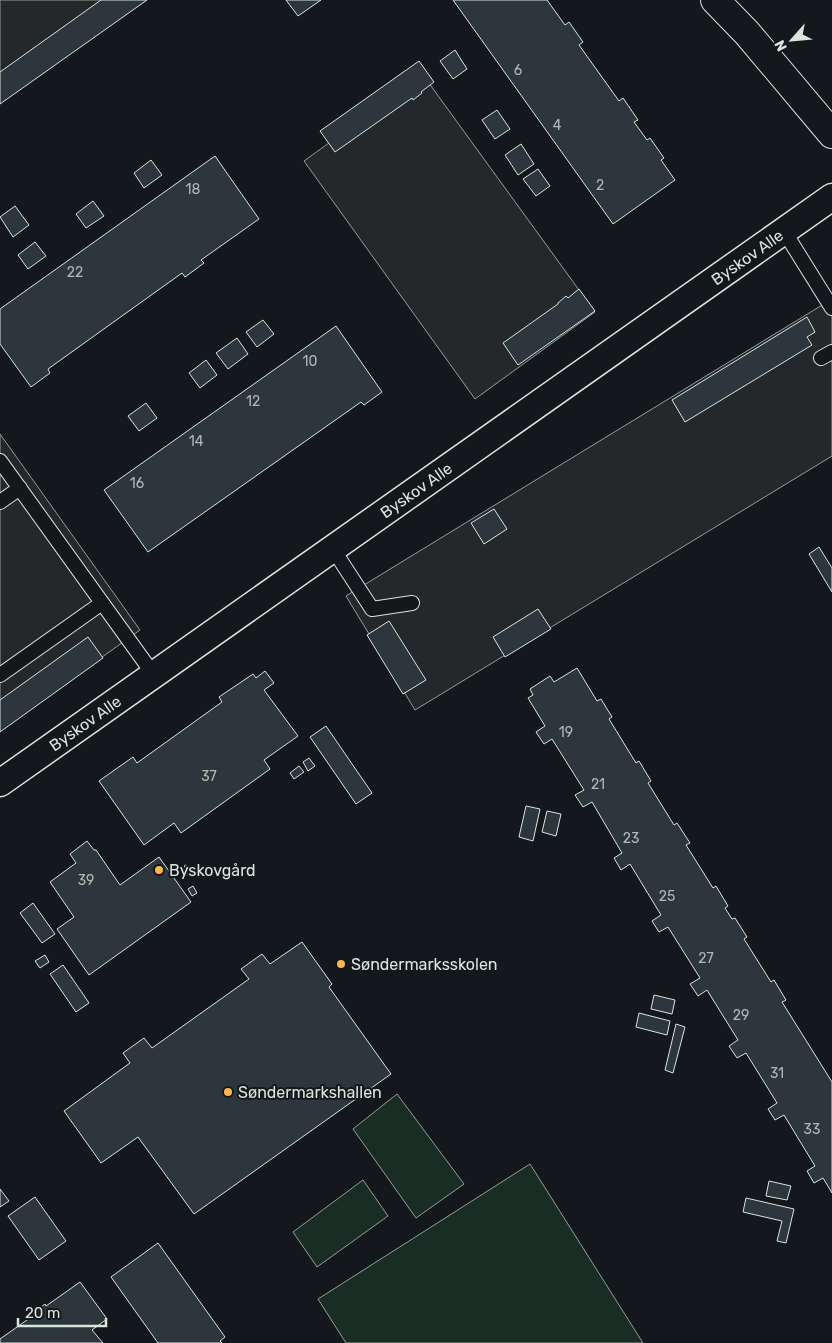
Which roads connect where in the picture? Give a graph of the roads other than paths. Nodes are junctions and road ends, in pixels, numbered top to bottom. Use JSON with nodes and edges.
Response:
{"nodes":[{"id":1,"x":715,"y":0,"type":"edge"},
{"id":2,"x":832,"y":134,"type":"edge"},
{"id":3,"x":832,"y":197,"type":"edge"},
{"id":4,"x":784,"y":231,"type":"junction"},
{"id":5,"x":832,"y":308,"type":"edge"},
{"id":6,"x":0,"y":461,"type":"edge"},
{"id":7,"x":20,"y":488,"type":"junction"},
{"id":8,"x":0,"y":502,"type":"edge"},
{"id":9,"x":333,"y":549,"type":"junction"},
{"id":10,"x":412,"y":603,"type":"dead end"},
{"id":11,"x":102,"y":604,"type":"junction"},
{"id":12,"x":0,"y":674,"type":"edge"},
{"id":13,"x":154,"y":675,"type":"junction"},
{"id":14,"x":0,"y":782,"type":"edge"}],
"edges":[{"from":1,"to":2,"type":"main road"},
{"from":3,"to":4,"type":"street","name":"Byskov Alle"},
{"from":4,"to":5,"type":"lane"},
{"from":4,"to":9,"type":"street","name":"Byskov Alle"},
{"from":6,"to":7,"type":"lane"},
{"from":7,"to":8,"type":"lane"},
{"from":7,"to":11,"type":"lane"},
{"from":9,"to":10,"type":"lane"},
{"from":9,"to":13,"type":"street","name":"Byskov Alle"},
{"from":11,"to":12,"type":"lane"},
{"from":11,"to":13,"type":"lane"},
{"from":13,"to":14,"type":"street","name":"Byskov Alle"}]}
